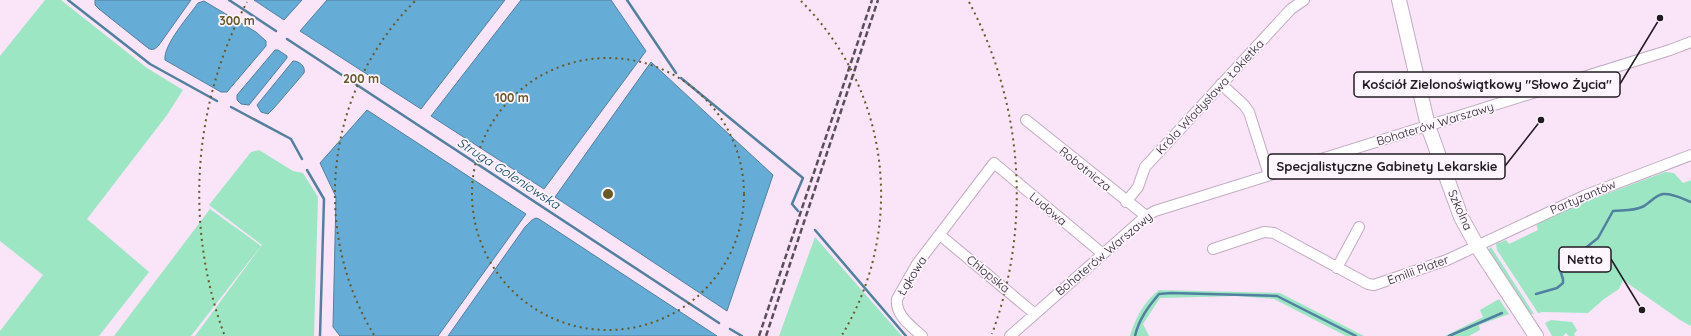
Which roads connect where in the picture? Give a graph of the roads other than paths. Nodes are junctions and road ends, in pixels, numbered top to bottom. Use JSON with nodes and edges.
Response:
{"nodes":[{"id":1,"x":1304,"y":0,"type":"edge"},
{"id":2,"x":1399,"y":0,"type":"edge"},
{"id":3,"x":1691,"y":42,"type":"edge"},
{"id":4,"x":1221,"y":84,"type":"junction"},
{"id":5,"x":1026,"y":120,"type":"dead end"},
{"id":6,"x":1428,"y":126,"type":"junction"},
{"id":7,"x":1691,"y":155,"type":"edge"},
{"id":8,"x":994,"y":163,"type":"joint"},
{"id":9,"x":1269,"y":175,"type":"junction"},
{"id":10,"x":1126,"y":202,"type":"junction"},
{"id":11,"x":1146,"y":216,"type":"junction"},
{"id":12,"x":1359,"y":227,"type":"dead end"},
{"id":13,"x":940,"y":235,"type":"junction"},
{"id":14,"x":1477,"y":246,"type":"junction"},
{"id":15,"x":1213,"y":249,"type":"dead end"},
{"id":16,"x":1103,"y":254,"type":"junction"},
{"id":17,"x":1337,"y":268,"type":"junction"},
{"id":18,"x":1035,"y":314,"type":"junction"},
{"id":19,"x":922,"y":336,"type":"edge"},
{"id":20,"x":1010,"y":336,"type":"edge"},
{"id":21,"x":1536,"y":336,"type":"edge"}],
"edges":[{"from":1,"to":4,"type":"street","name":"Króla Władysława Łokietka"},
{"from":2,"to":6,"type":"street","name":"Szkolna"},
{"from":3,"to":6,"type":"street","name":"Bohaterów Warszawy"},
{"from":4,"to":9,"type":"street"},
{"from":4,"to":10,"type":"street","name":"Króla Władysława Łokietka"},
{"from":5,"to":10,"type":"street","name":"Robotnicza"},
{"from":6,"to":9,"type":"street","name":"Bohaterów Warszawy"},
{"from":6,"to":14,"type":"street","name":"Szkolna"},
{"from":7,"to":14,"type":"street","name":"Partyzantów"},
{"from":8,"to":13,"type":"street","name":"Łąkowa"},
{"from":8,"to":16,"type":"street","name":"Ludowa"},
{"from":9,"to":11,"type":"street","name":"Bohaterów Warszawy"},
{"from":10,"to":11,"type":"street","name":"Robotnicza"},
{"from":11,"to":16,"type":"street","name":"Bohaterów Warszawy"},
{"from":12,"to":17,"type":"street"},
{"from":13,"to":18,"type":"street","name":"Chłopska"},
{"from":13,"to":19,"type":"street","name":"Łąkowa"},
{"from":14,"to":17,"type":"street","name":"Emilii Plater"},
{"from":14,"to":21,"type":"street","name":"Szkolna"},
{"from":15,"to":17,"type":"street","name":"Emilii Plater"},
{"from":16,"to":18,"type":"street","name":"Bohaterów Warszawy"},
{"from":18,"to":20,"type":"street","name":"Bohaterów Warszawy"}]}
